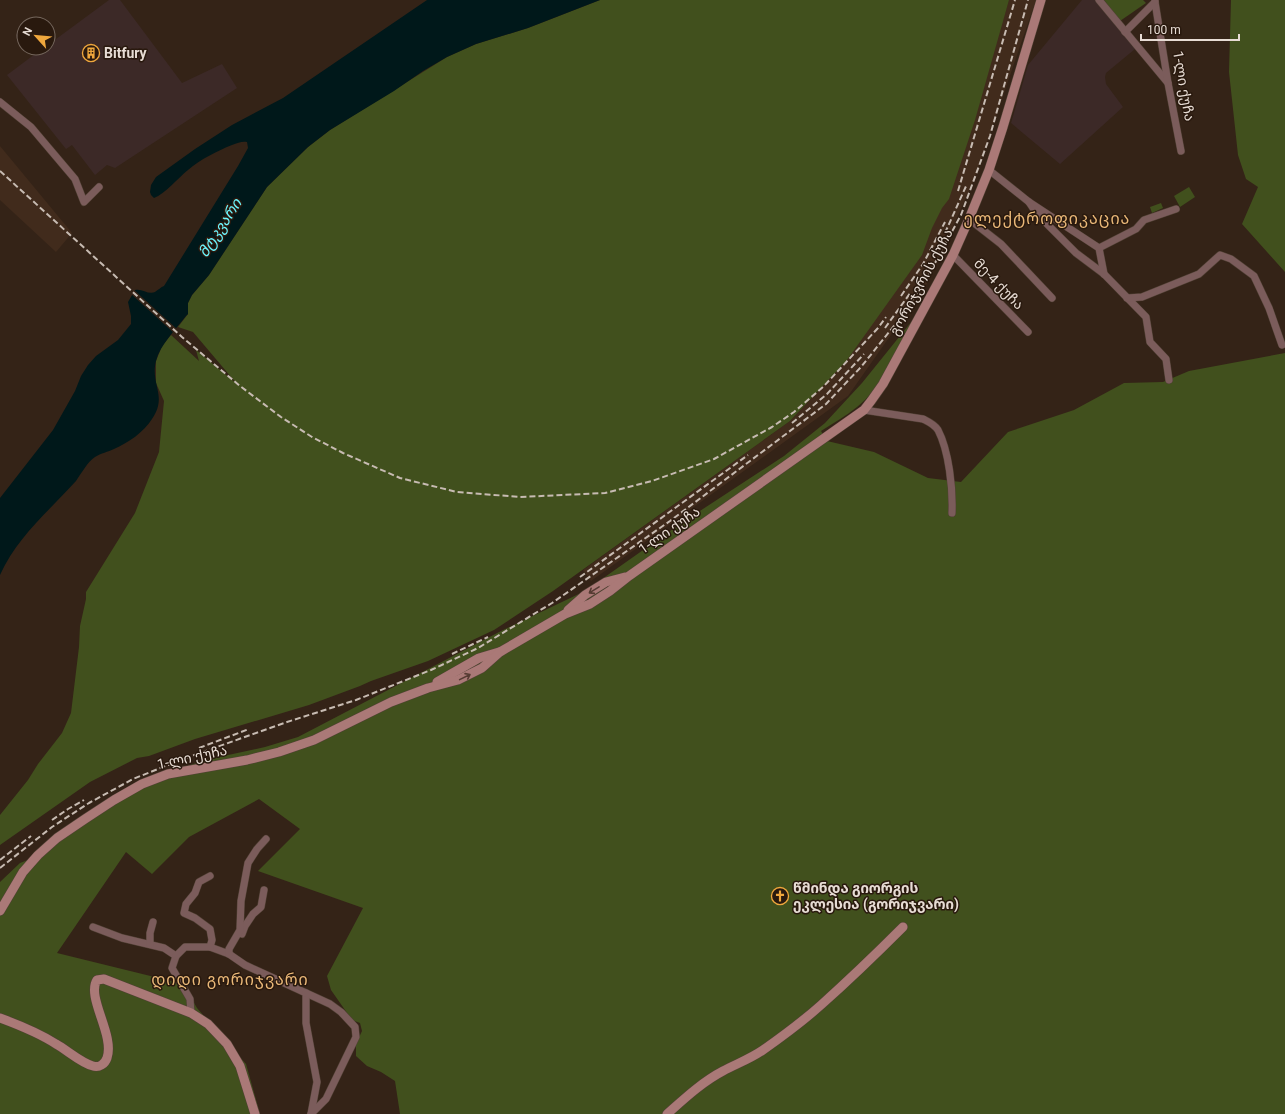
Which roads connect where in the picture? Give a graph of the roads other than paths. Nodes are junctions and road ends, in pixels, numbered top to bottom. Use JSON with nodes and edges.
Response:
{"nodes":[{"id":1,"x":1041,"y":0,"type":"edge"},
{"id":2,"x":1099,"y":0,"type":"edge"},
{"id":3,"x":1155,"y":1,"type":"edge"},
{"id":4,"x":1125,"y":32,"type":"junction"},
{"id":5,"x":1168,"y":83,"type":"junction"},
{"id":6,"x":0,"y":102,"type":"edge"},
{"id":7,"x":1181,"y":151,"type":"dead end"},
{"id":8,"x":989,"y":170,"type":"junction"},
{"id":9,"x":99,"y":187,"type":"dead end"},
{"id":10,"x":1029,"y":202,"type":"junction"},
{"id":11,"x":1176,"y":209,"type":"dead end"},
{"id":12,"x":969,"y":219,"type":"junction"},
{"id":13,"x":1099,"y":248,"type":"junction"},
{"id":14,"x":953,"y":255,"type":"junction"},
{"id":15,"x":1104,"y":274,"type":"junction"},
{"id":16,"x":1052,"y":298,"type":"dead end"},
{"id":17,"x":1127,"y":298,"type":"junction"},
{"id":18,"x":1028,"y":332,"type":"dead end"},
{"id":19,"x":1282,"y":345,"type":"dead end"},
{"id":20,"x":1169,"y":380,"type":"dead end"},
{"id":21,"x":864,"y":410,"type":"junction"},
{"id":22,"x":726,"y":507,"type":"joint"},
{"id":23,"x":952,"y":513,"type":"dead end"},
{"id":24,"x":266,"y":839,"type":"dead end"},
{"id":25,"x":210,"y":876,"type":"dead end"},
{"id":26,"x":264,"y":890,"type":"dead end"},
{"id":27,"x":0,"y":911,"type":"edge"},
{"id":28,"x":153,"y":922,"type":"dead end"},
{"id":29,"x":93,"y":927,"type":"dead end"},
{"id":30,"x":903,"y":927,"type":"dead end"},
{"id":31,"x":150,"y":944,"type":"junction"},
{"id":32,"x":210,"y":947,"type":"junction"},
{"id":33,"x":229,"y":952,"type":"junction"},
{"id":34,"x":176,"y":956,"type":"junction"},
{"id":35,"x":306,"y":993,"type":"junction"},
{"id":36,"x":191,"y":1013,"type":"junction"},
{"id":37,"x":0,"y":1018,"type":"edge"},
{"id":38,"x":255,"y":1114,"type":"edge"},
{"id":39,"x":311,"y":1114,"type":"edge"},
{"id":40,"x":667,"y":1114,"type":"edge"}],
"edges":[{"from":1,"to":8,"type":"main road","name":"გორიჯვრის ქუჩა"},
{"from":2,"to":4,"type":"street"},
{"from":3,"to":4,"type":"street","name":"1-ლი ქუჩა"},
{"from":3,"to":5,"type":"street","name":"1-ლი ქუჩა"},
{"from":4,"to":5,"type":"street"},
{"from":5,"to":7,"type":"street","name":"1-ლი ქუჩა"},
{"from":6,"to":9,"type":"street"},
{"from":8,"to":10,"type":"street"},
{"from":8,"to":12,"type":"main road","name":"გორიჯვრის ქუჩა"},
{"from":10,"to":13,"type":"street"},
{"from":10,"to":15,"type":"street"},
{"from":11,"to":13,"type":"street"},
{"from":12,"to":14,"type":"main road","name":"გორიჯვრის ქუჩა"},
{"from":12,"to":16,"type":"street"},
{"from":13,"to":15,"type":"street"},
{"from":14,"to":18,"type":"street","name":"მე-4 ქუჩა"},
{"from":14,"to":21,"type":"main road","name":"გორიჯვრის ქუჩა"},
{"from":15,"to":17,"type":"street"},
{"from":17,"to":19,"type":"street"},
{"from":17,"to":20,"type":"street"},
{"from":21,"to":22,"type":"main road","name":"გორიჯვრის ქუჩა"},
{"from":21,"to":23,"type":"street"},
{"from":22,"to":27,"type":"main road","name":"1-ლი ქუჩა"},
{"from":24,"to":33,"type":"street"},
{"from":25,"to":32,"type":"street"},
{"from":26,"to":33,"type":"street"},
{"from":28,"to":31,"type":"street"},
{"from":29,"to":31,"type":"street"},
{"from":30,"to":40,"type":"main road"},
{"from":31,"to":34,"type":"street"},
{"from":32,"to":33,"type":"street"},
{"from":32,"to":34,"type":"street"},
{"from":33,"to":35,"type":"street"},
{"from":34,"to":36,"type":"street"},
{"from":35,"to":39,"type":"street"},
{"from":35,"to":39,"type":"street"},
{"from":36,"to":37,"type":"main road"},
{"from":36,"to":38,"type":"main road"}]}
